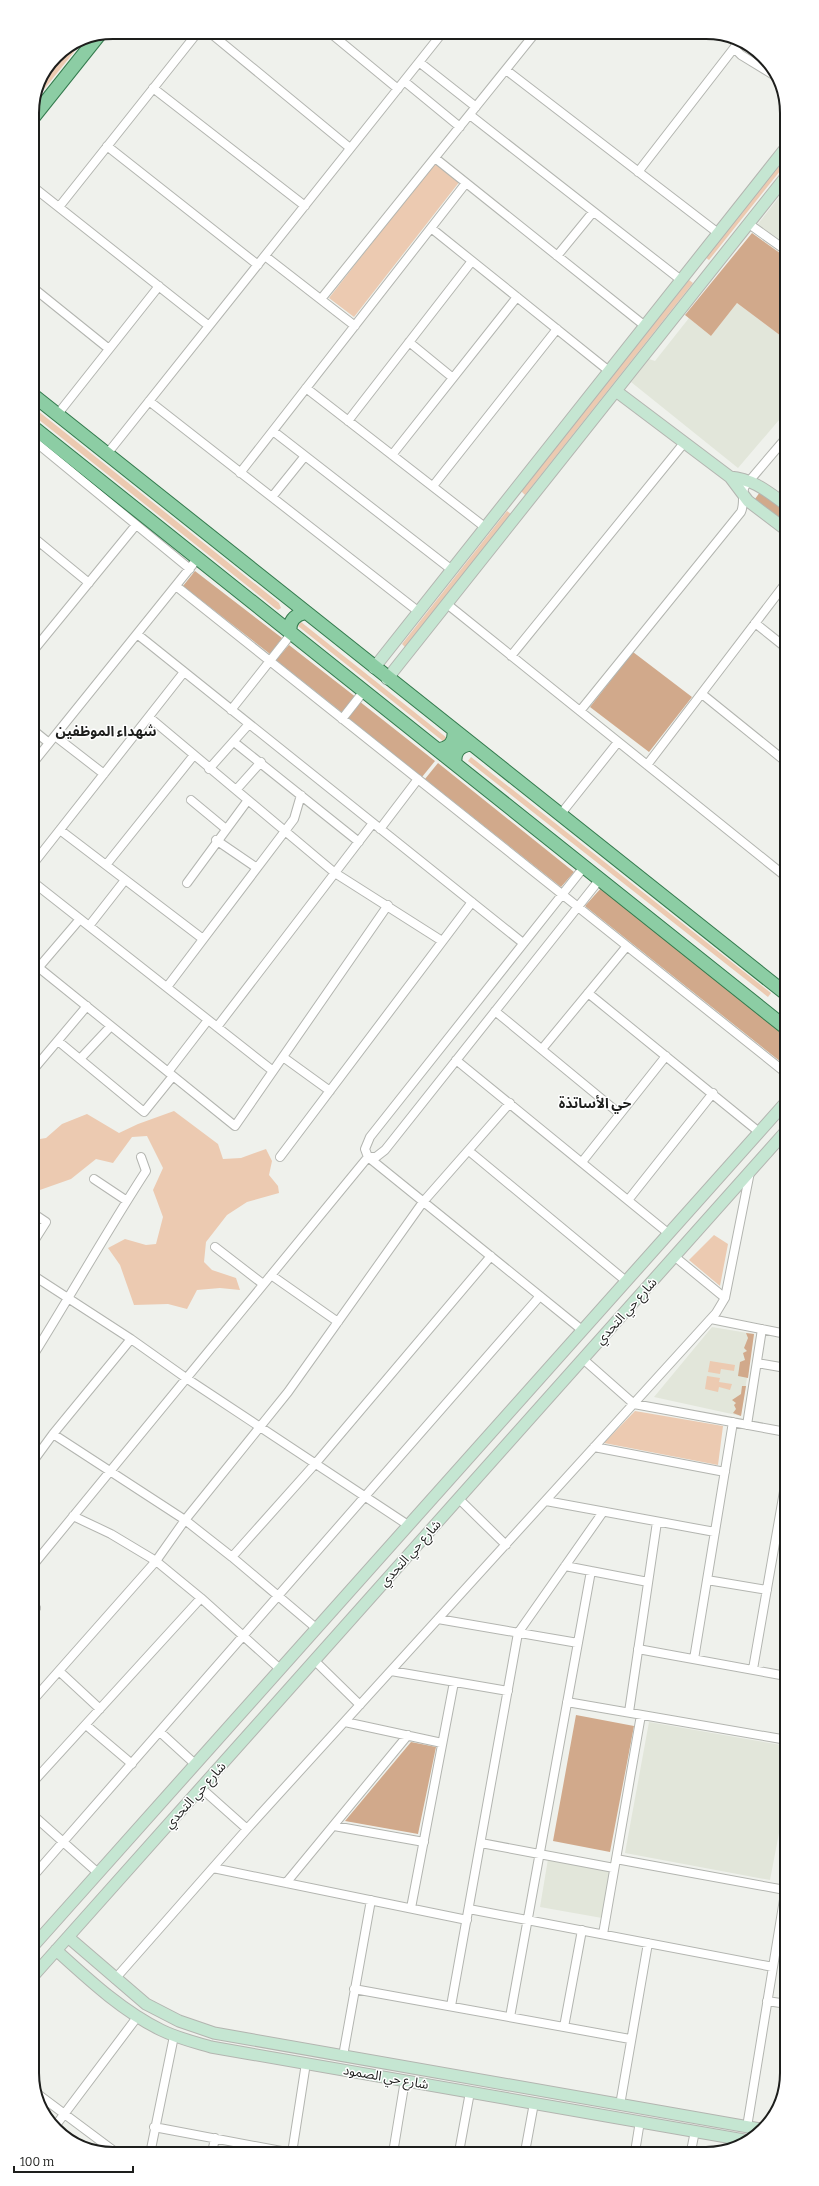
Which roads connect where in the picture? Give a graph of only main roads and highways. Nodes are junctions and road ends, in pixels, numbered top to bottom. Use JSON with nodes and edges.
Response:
{"nodes":[{"id":1,"x":93,"y":42,"type":"edge"},
{"id":2,"x":39,"y":110,"type":"edge"},
{"id":3,"x":780,"y":155,"type":"edge"},
{"id":4,"x":780,"y":184,"type":"edge"},
{"id":5,"x":699,"y":258,"type":"junction"},
{"id":6,"x":712,"y":270,"type":"junction"},
{"id":7,"x":683,"y":278,"type":"junction"},
{"id":8,"x":700,"y":285,"type":"junction"},
{"id":9,"x":616,"y":391,"type":"junction"},
{"id":10,"x":39,"y":401,"type":"edge"},
{"id":11,"x":39,"y":432,"type":"edge"},
{"id":12,"x":730,"y":477,"type":"junction"},
{"id":13,"x":516,"y":490,"type":"junction"},
{"id":14,"x":529,"y":500,"type":"junction"},
{"id":15,"x":780,"y":500,"type":"edge"},
{"id":16,"x":503,"y":506,"type":"junction"},
{"id":17,"x":516,"y":517,"type":"junction"},
{"id":18,"x":780,"y":525,"type":"edge"},
{"id":19,"x":286,"y":598,"type":"junction"},
{"id":20,"x":304,"y":613,"type":"junction"},
{"id":21,"x":272,"y":617,"type":"junction"},
{"id":22,"x":291,"y":633,"type":"junction"},
{"id":23,"x":397,"y":639,"type":"junction"},
{"id":24,"x":409,"y":651,"type":"junction"},
{"id":25,"x":374,"y":668,"type":"junction"},
{"id":26,"x":387,"y":678,"type":"junction"},
{"id":27,"x":454,"y":732,"type":"junction"},
{"id":28,"x":470,"y":744,"type":"junction"},
{"id":29,"x":438,"y":750,"type":"junction"},
{"id":30,"x":455,"y":763,"type":"junction"},
{"id":31,"x":780,"y":988,"type":"edge"},
{"id":32,"x":769,"y":1015,"type":"junction"},
{"id":33,"x":780,"y":1015,"type":"edge"},
{"id":34,"x":780,"y":1023,"type":"edge"},
{"id":35,"x":780,"y":1109,"type":"edge"},
{"id":36,"x":780,"y":1114,"type":"edge"},
{"id":37,"x":772,"y":1118,"type":"junction"},
{"id":38,"x":780,"y":1140,"type":"edge"},
{"id":39,"x":613,"y":1295,"type":"junction"},
{"id":40,"x":629,"y":1306,"type":"junction"},
{"id":41,"x":594,"y":1316,"type":"junction"},
{"id":42,"x":610,"y":1328,"type":"junction"},
{"id":43,"x":528,"y":1391,"type":"junction"},
{"id":44,"x":544,"y":1402,"type":"junction"},
{"id":45,"x":501,"y":1419,"type":"junction"},
{"id":46,"x":515,"y":1434,"type":"junction"},
{"id":47,"x":68,"y":1937,"type":"junction"},
{"id":48,"x":39,"y":1939,"type":"edge"},
{"id":49,"x":56,"y":1950,"type":"junction"},
{"id":50,"x":95,"y":1961,"type":"junction"},
{"id":51,"x":39,"y":1969,"type":"edge"},
{"id":52,"x":84,"y":1974,"type":"junction"},
{"id":53,"x":355,"y":2058,"type":"junction"},
{"id":54,"x":377,"y":2062,"type":"junction"},
{"id":55,"x":351,"y":2071,"type":"junction"},
{"id":56,"x":373,"y":2075,"type":"junction"},
{"id":57,"x":662,"y":2112,"type":"junction"},
{"id":58,"x":685,"y":2116,"type":"junction"},
{"id":59,"x":660,"y":2125,"type":"junction"},
{"id":60,"x":756,"y":2128,"type":"edge"},
{"id":61,"x":689,"y":2130,"type":"junction"},
{"id":62,"x":739,"y":2139,"type":"edge"}],
"edges":[{"from":1,"to":2,"type":"main road"},
{"from":3,"to":5,"type":"main road"},
{"from":4,"to":6,"type":"main road"},
{"from":5,"to":6,"type":"main road"},
{"from":5,"to":7,"type":"main road"},
{"from":6,"to":8,"type":"main road"},
{"from":7,"to":8,"type":"main road"},
{"from":7,"to":13,"type":"main road"},
{"from":8,"to":9,"type":"main road"},
{"from":9,"to":12,"type":"main road"},
{"from":9,"to":14,"type":"main road"},
{"from":10,"to":19,"type":"main road"},
{"from":11,"to":21,"type":"main road"},
{"from":12,"to":15,"type":"main road"},
{"from":12,"to":18,"type":"main road"},
{"from":13,"to":14,"type":"main road"},
{"from":13,"to":16,"type":"main road"},
{"from":14,"to":17,"type":"main road"},
{"from":16,"to":17,"type":"main road"},
{"from":16,"to":23,"type":"main road"},
{"from":17,"to":24,"type":"main road"},
{"from":19,"to":20,"type":"main road"},
{"from":19,"to":21,"type":"main road"},
{"from":20,"to":22,"type":"main road"},
{"from":20,"to":25,"type":"main road"},
{"from":21,"to":22,"type":"main road"},
{"from":22,"to":29,"type":"main road"},
{"from":23,"to":24,"type":"main road"},
{"from":23,"to":25,"type":"main road"},
{"from":24,"to":26,"type":"main road"},
{"from":25,"to":26,"type":"main road"},
{"from":26,"to":27,"type":"main road"},
{"from":27,"to":28,"type":"main road"},
{"from":27,"to":29,"type":"main road"},
{"from":28,"to":30,"type":"main road"},
{"from":28,"to":31,"type":"main road"},
{"from":29,"to":30,"type":"main road"},
{"from":30,"to":32,"type":"main road"},
{"from":32,"to":33,"type":"main road"},
{"from":32,"to":34,"type":"main road"},
{"from":35,"to":37,"type":"main road","name":"شارع حي التحدي"},
{"from":36,"to":37,"type":"main road"},
{"from":37,"to":39,"type":"main road","name":"شارع حي التحدي"},
{"from":38,"to":40,"type":"main road","name":"شارع حي التحدي"},
{"from":39,"to":40,"type":"main road"},
{"from":39,"to":41,"type":"main road","name":"شارع حي التحدي"},
{"from":40,"to":42,"type":"main road","name":"شارع حي التحدي"},
{"from":41,"to":42,"type":"main road"},
{"from":41,"to":43,"type":"main road","name":"شارع حي التحدي"},
{"from":42,"to":44,"type":"main road","name":"شارع حي التحدي"},
{"from":43,"to":44,"type":"main road"},
{"from":43,"to":45,"type":"main road","name":"شارع حي التحدي"},
{"from":44,"to":46,"type":"main road","name":"شارع حي التحدي"},
{"from":45,"to":46,"type":"main road"},
{"from":45,"to":48,"type":"main road","name":"شارع حي التحدي"},
{"from":46,"to":47,"type":"main road","name":"شارع حي التحدي"},
{"from":47,"to":49,"type":"main road","name":"شارع حي التحدي"},
{"from":47,"to":50,"type":"main road"},
{"from":49,"to":51,"type":"main road","name":"شارع حي التحدي"},
{"from":49,"to":52,"type":"main road","name":"شارع حي الصمود"},
{"from":50,"to":52,"type":"main road"},
{"from":50,"to":53,"type":"main road"},
{"from":52,"to":55,"type":"main road","name":"شارع حي الصمود"},
{"from":53,"to":54,"type":"main road"},
{"from":53,"to":55,"type":"main road"},
{"from":54,"to":56,"type":"main road"},
{"from":54,"to":57,"type":"main road"},
{"from":55,"to":56,"type":"main road","name":"شارع حي الصمود"},
{"from":56,"to":59,"type":"main road","name":"شارع حي الصمود"},
{"from":57,"to":58,"type":"main road"},
{"from":57,"to":59,"type":"main road"},
{"from":58,"to":60,"type":"main road"},
{"from":58,"to":61,"type":"main road"},
{"from":59,"to":61,"type":"main road","name":"شارع حي الصمود"},
{"from":61,"to":62,"type":"main road","name":"شارع حي الصمود"}]}
